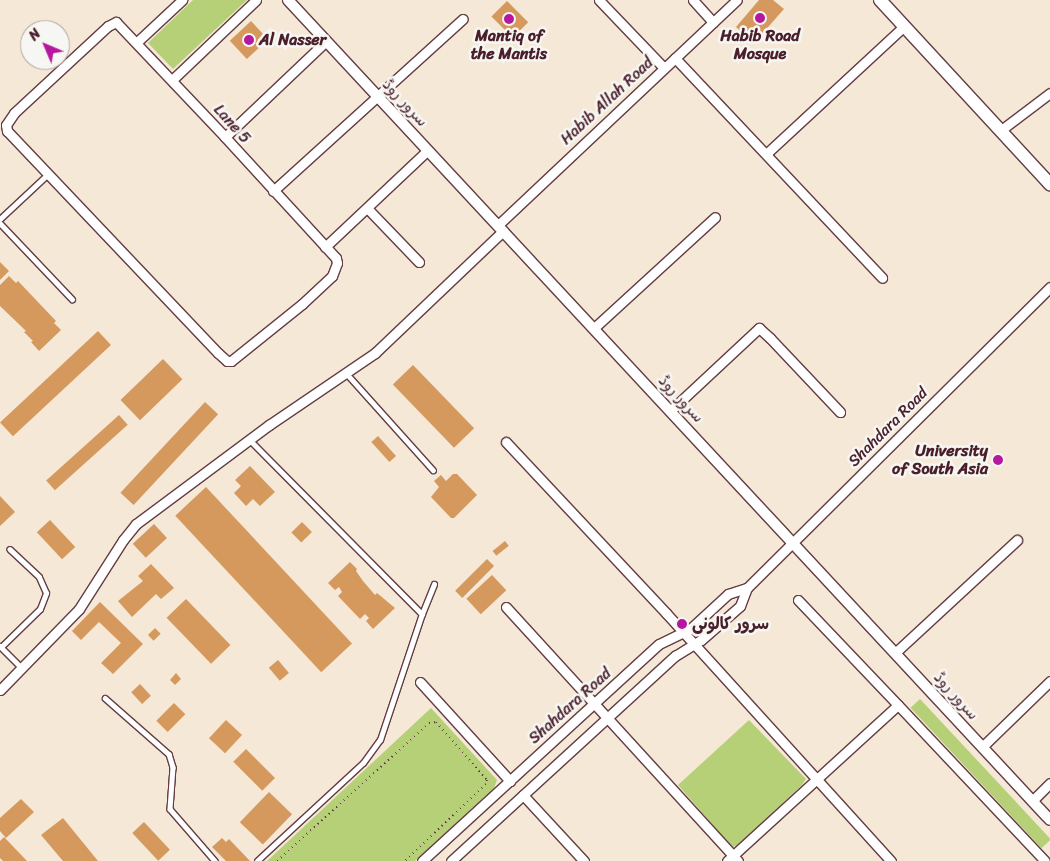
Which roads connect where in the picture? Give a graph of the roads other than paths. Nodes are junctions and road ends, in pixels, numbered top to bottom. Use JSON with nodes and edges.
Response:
{"nodes":[{"id":1,"x":182,"y":0,"type":"edge"},
{"id":2,"x":256,"y":0,"type":"edge"},
{"id":3,"x":288,"y":0,"type":"edge"},
{"id":4,"x":599,"y":0,"type":"edge"},
{"id":5,"x":693,"y":0,"type":"edge"},
{"id":6,"x":737,"y":0,"type":"edge"},
{"id":7,"x":880,"y":0,"type":"edge"},
{"id":8,"x":463,"y":19,"type":"dead end"},
{"id":9,"x":713,"y":22,"type":"junction"},
{"id":10,"x":904,"y":26,"type":"junction"},
{"id":11,"x":326,"y":41,"type":"junction"},
{"id":12,"x":137,"y":42,"type":"junction"},
{"id":13,"x":675,"y":58,"type":"junction"},
{"id":14,"x":664,"y":68,"type":"junction"},
{"id":15,"x":172,"y":80,"type":"junction"},
{"id":16,"x":1050,"y":93,"type":"edge"},
{"id":17,"x":377,"y":95,"type":"junction"},
{"id":18,"x":1001,"y":130,"type":"junction"},
{"id":19,"x":225,"y":137,"type":"junction"},
{"id":20,"x":428,"y":150,"type":"junction"},
{"id":21,"x":766,"y":154,"type":"junction"},
{"id":22,"x":46,"y":175,"type":"junction"},
{"id":23,"x":1050,"y":184,"type":"edge"},
{"id":24,"x":273,"y":191,"type":"junction"},
{"id":25,"x":367,"y":208,"type":"junction"},
{"id":26,"x":715,"y":217,"type":"dead end"},
{"id":27,"x":0,"y":219,"type":"edge"},
{"id":28,"x":0,"y":223,"type":"edge"},
{"id":29,"x":501,"y":228,"type":"junction"},
{"id":30,"x":325,"y":247,"type":"junction"},
{"id":31,"x":419,"y":262,"type":"dead end"},
{"id":32,"x":882,"y":278,"type":"dead end"},
{"id":33,"x":1050,"y":287,"type":"edge"},
{"id":34,"x":72,"y":300,"type":"dead end"},
{"id":35,"x":594,"y":328,"type":"junction"},
{"id":36,"x":347,"y":374,"type":"junction"},
{"id":37,"x":670,"y":410,"type":"junction"},
{"id":38,"x":840,"y":412,"type":"dead end"},
{"id":39,"x":250,"y":440,"type":"junction"},
{"id":40,"x":506,"y":442,"type":"dead end"},
{"id":41,"x":433,"y":470,"type":"dead end"},
{"id":42,"x":1017,"y":540,"type":"dead end"},
{"id":43,"x":794,"y":542,"type":"junction"},
{"id":44,"x":10,"y":550,"type":"dead end"},
{"id":45,"x":434,"y":584,"type":"dead end"},
{"id":46,"x":747,"y":588,"type":"junction"},
{"id":47,"x":798,"y":600,"type":"dead end"},
{"id":48,"x":506,"y":607,"type":"dead end"},
{"id":49,"x":422,"y":614,"type":"junction"},
{"id":50,"x":683,"y":632,"type":"junction"},
{"id":51,"x":695,"y":645,"type":"junction"},
{"id":52,"x":1,"y":646,"type":"edge"},
{"id":53,"x":896,"y":652,"type":"junction"},
{"id":54,"x":22,"y":668,"type":"junction"},
{"id":55,"x":1050,"y":681,"type":"edge"},
{"id":56,"x":420,"y":682,"type":"dead end"},
{"id":57,"x":0,"y":690,"type":"edge"},
{"id":58,"x":105,"y":698,"type":"dead end"},
{"id":59,"x":594,"y":704,"type":"junction"},
{"id":60,"x":898,"y":705,"type":"junction"},
{"id":61,"x":607,"y":717,"type":"junction"},
{"id":62,"x":982,"y":747,"type":"junction"},
{"id":63,"x":510,"y":781,"type":"junction"},
{"id":64,"x":817,"y":781,"type":"junction"},
{"id":65,"x":1050,"y":783,"type":"edge"},
{"id":66,"x":523,"y":795,"type":"junction"},
{"id":67,"x":1032,"y":801,"type":"junction"},
{"id":68,"x":1050,"y":820,"type":"edge"},
{"id":69,"x":733,"y":859,"type":"edge"},
{"id":70,"x":215,"y":861,"type":"edge"},
{"id":71,"x":257,"y":861,"type":"edge"},
{"id":72,"x":422,"y":861,"type":"edge"},
{"id":73,"x":451,"y":861,"type":"edge"},
{"id":74,"x":584,"y":861,"type":"edge"},
{"id":75,"x":891,"y":861,"type":"edge"},
{"id":76,"x":1045,"y":861,"type":"edge"}],
"edges":[{"from":1,"to":12,"type":"street"},
{"from":2,"to":15,"type":"street"},
{"from":3,"to":11,"type":"street","name":"سرور روڈ"},
{"from":4,"to":14,"type":"street"},
{"from":5,"to":9,"type":"street"},
{"from":6,"to":9,"type":"street","name":"Habib Allah Road"},
{"from":7,"to":10,"type":"main road"},
{"from":8,"to":17,"type":"street"},
{"from":9,"to":13,"type":"street","name":"Habib Allah Road"},
{"from":10,"to":18,"type":"main road"},
{"from":10,"to":21,"type":"street"},
{"from":11,"to":17,"type":"street","name":"سرور روڈ"},
{"from":11,"to":19,"type":"street"},
{"from":12,"to":15,"type":"street","name":"Lane 5"},
{"from":12,"to":22,"type":"street","name":"Lane 5"},
{"from":13,"to":14,"type":"street","name":"Habib Allah Road"},
{"from":13,"to":21,"type":"street"},
{"from":14,"to":29,"type":"street","name":"Habib Allah Road"},
{"from":15,"to":19,"type":"street","name":"Lane 5"},
{"from":16,"to":18,"type":"street"},
{"from":17,"to":20,"type":"street","name":"سرور روڈ"},
{"from":17,"to":24,"type":"street"},
{"from":18,"to":23,"type":"main road"},
{"from":19,"to":24,"type":"street","name":"Lane 5"},
{"from":20,"to":25,"type":"street"},
{"from":20,"to":29,"type":"street","name":"سرور روڈ"},
{"from":21,"to":32,"type":"street"},
{"from":22,"to":27,"type":"lane"},
{"from":22,"to":30,"type":"street","name":"Lane 5"},
{"from":24,"to":30,"type":"street","name":"Lane 5"},
{"from":25,"to":30,"type":"street"},
{"from":25,"to":31,"type":"street"},
{"from":26,"to":35,"type":"street"},
{"from":28,"to":34,"type":"lane"},
{"from":29,"to":35,"type":"street","name":"سرور روڈ"},
{"from":29,"to":36,"type":"street","name":"Habib Allah Road"},
{"from":33,"to":43,"type":"street","name":"Shahdara Road"},
{"from":35,"to":37,"type":"street","name":"سرور روڈ"},
{"from":36,"to":39,"type":"street","name":"Habib Allah Road"},
{"from":36,"to":41,"type":"lane"},
{"from":37,"to":38,"type":"street"},
{"from":37,"to":43,"type":"street","name":"سرور روڈ"},
{"from":39,"to":49,"type":"lane"},
{"from":39,"to":54,"type":"street","name":"Habib Allah Road"},
{"from":40,"to":50,"type":"street"},
{"from":42,"to":53,"type":"street"},
{"from":43,"to":46,"type":"street","name":"Shahdara Road"},
{"from":43,"to":53,"type":"street","name":"سرور روڈ"},
{"from":44,"to":52,"type":"lane"},
{"from":45,"to":49,"type":"lane"},
{"from":46,"to":50,"type":"street","name":"Shahdara Road"},
{"from":46,"to":51,"type":"street","name":"Shahdara Road"},
{"from":47,"to":60,"type":"street"},
{"from":48,"to":59,"type":"street"},
{"from":49,"to":71,"type":"lane"},
{"from":50,"to":51,"type":"street"},
{"from":50,"to":59,"type":"street","name":"Shahdara Road"},
{"from":51,"to":61,"type":"street","name":"Shahdara Road"},
{"from":51,"to":64,"type":"street"},
{"from":52,"to":54,"type":"lane"},
{"from":53,"to":62,"type":"street","name":"سرور روڈ"},
{"from":54,"to":57,"type":"street","name":"Habib Allah Road"},
{"from":55,"to":62,"type":"street"},
{"from":56,"to":63,"type":"street"},
{"from":58,"to":70,"type":"lane"},
{"from":59,"to":61,"type":"street"},
{"from":59,"to":63,"type":"street","name":"Shahdara Road"},
{"from":60,"to":64,"type":"street"},
{"from":60,"to":76,"type":"street"},
{"from":61,"to":66,"type":"street","name":"Shahdara Road"},
{"from":61,"to":69,"type":"street"},
{"from":62,"to":67,"type":"street","name":"سرور روڈ"},
{"from":63,"to":72,"type":"street","name":"Shahdara Road"},
{"from":64,"to":69,"type":"street"},
{"from":64,"to":75,"type":"street"},
{"from":65,"to":67,"type":"street"},
{"from":66,"to":73,"type":"street","name":"Shahdara Road"},
{"from":66,"to":74,"type":"street"},
{"from":67,"to":68,"type":"street","name":"سرور روڈ"}]}
